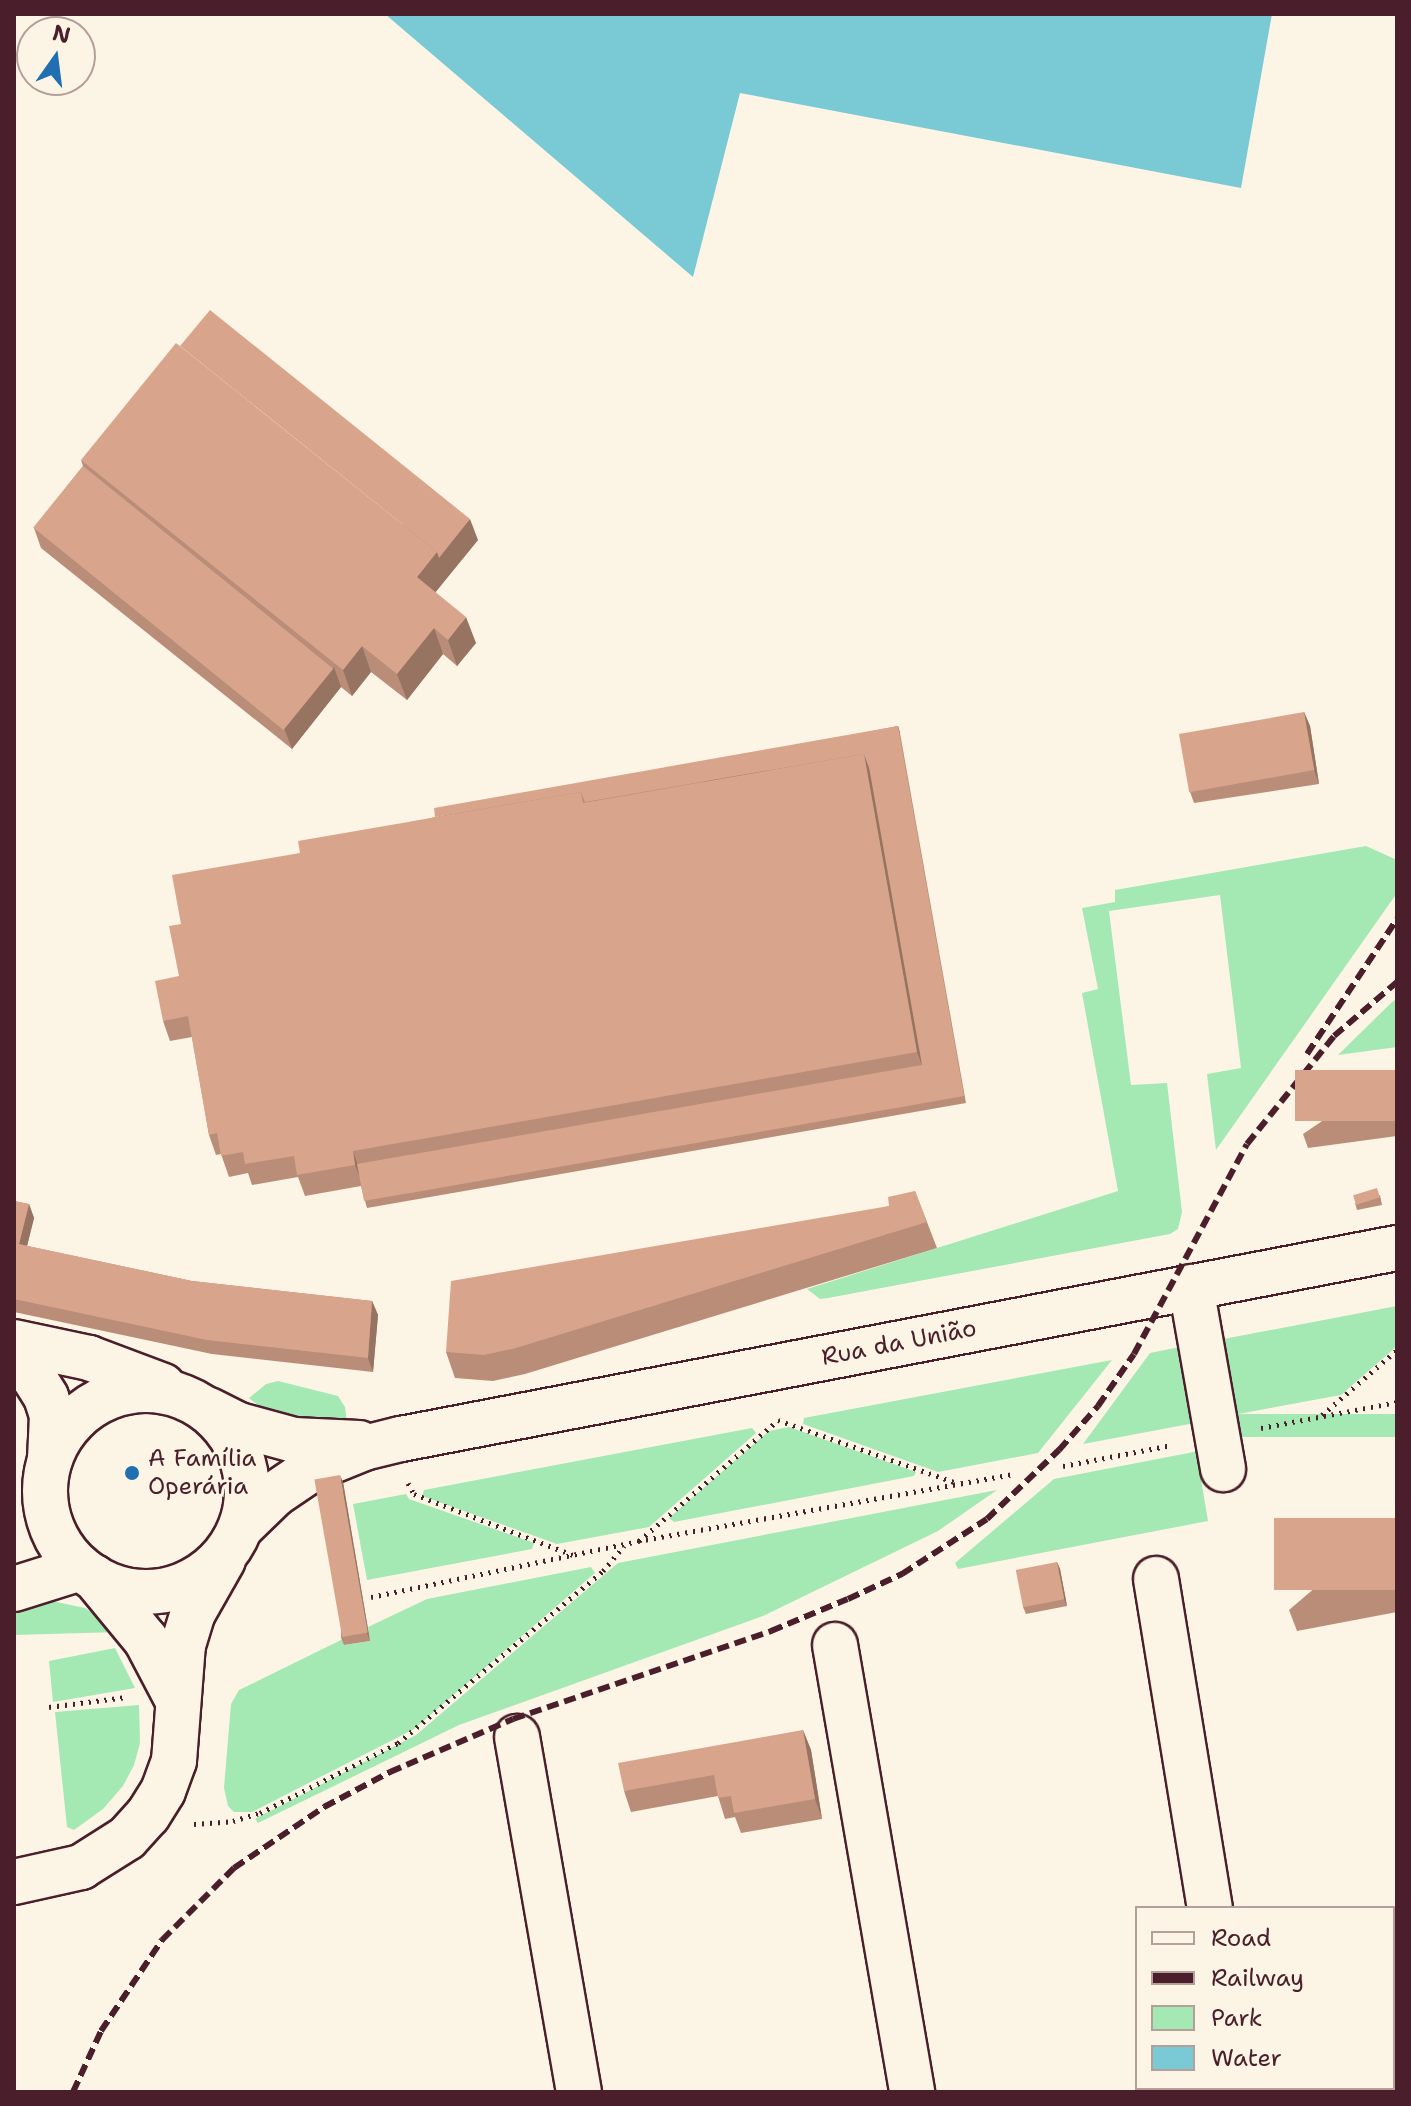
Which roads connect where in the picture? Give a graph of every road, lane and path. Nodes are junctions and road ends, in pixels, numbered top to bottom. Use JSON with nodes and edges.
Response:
{"nodes":[{"id":1,"x":1397,"y":1248,"type":"edge"},
{"id":2,"x":1191,"y":1287,"type":"junction"},
{"id":3,"x":14,"y":1342,"type":"edge"},
{"id":4,"x":1397,"y":1350,"type":"edge"},
{"id":5,"x":14,"y":1359,"type":"edge"},
{"id":6,"x":197,"y":1404,"type":"junction"},
{"id":7,"x":1319,"y":1417,"type":"dead end"},
{"id":8,"x":401,"y":1439,"type":"junction"},
{"id":9,"x":49,"y":1461,"type":"junction"},
{"id":10,"x":1223,"y":1469,"type":"dead end"},
{"id":11,"x":1015,"y":1474,"type":"dead end"},
{"id":12,"x":407,"y":1482,"type":"dead end"},
{"id":13,"x":958,"y":1483,"type":"junction"},
{"id":14,"x":30,"y":1500,"type":"edge"},
{"id":15,"x":234,"y":1539,"type":"junction"},
{"id":16,"x":638,"y":1541,"type":"junction"},
{"id":17,"x":625,"y":1544,"type":"junction"},
{"id":18,"x":574,"y":1555,"type":"junction"},
{"id":19,"x":87,"y":1572,"type":"junction"},
{"id":20,"x":1156,"y":1579,"type":"dead end"},
{"id":21,"x":14,"y":1589,"type":"edge"},
{"id":22,"x":371,"y":1597,"type":"dead end"},
{"id":23,"x":835,"y":1645,"type":"dead end"},
{"id":24,"x":157,"y":1697,"type":"junction"},
{"id":25,"x":49,"y":1707,"type":"dead end"},
{"id":26,"x":517,"y":1737,"type":"dead end"},
{"id":27,"x":189,"y":1825,"type":"dead end"},
{"id":28,"x":14,"y":1882,"type":"edge"},
{"id":29,"x":1210,"y":1906,"type":"edge"},
{"id":30,"x":579,"y":2092,"type":"edge"},
{"id":31,"x":912,"y":2092,"type":"edge"}],
"edges":[{"from":1,"to":2,"type":"street","name":"Rua da União"},
{"from":2,"to":8,"type":"street","name":"Rua da União"},
{"from":2,"to":10,"type":"street"},
{"from":3,"to":6,"type":"street"},
{"from":4,"to":7,"type":"path"},
{"from":5,"to":9,"type":"street"},
{"from":6,"to":8,"type":"street","name":"Rua da União"},
{"from":6,"to":9,"type":"street"},
{"from":6,"to":15,"type":"street"},
{"from":8,"to":15,"type":"street","name":"Rua da União"},
{"from":9,"to":14,"type":"street"},
{"from":11,"to":13,"type":"path"},
{"from":12,"to":18,"type":"path"},
{"from":13,"to":16,"type":"path"},
{"from":13,"to":16,"type":"path"},
{"from":14,"to":19,"type":"street"},
{"from":15,"to":19,"type":"street"},
{"from":15,"to":24,"type":"street"},
{"from":16,"to":17,"type":"path"},
{"from":17,"to":18,"type":"path"},
{"from":17,"to":27,"type":"path"},
{"from":18,"to":22,"type":"path"},
{"from":19,"to":21,"type":"street"},
{"from":19,"to":24,"type":"street"},
{"from":20,"to":29,"type":"street"},
{"from":23,"to":31,"type":"street"},
{"from":24,"to":25,"type":"path"},
{"from":24,"to":28,"type":"street"},
{"from":26,"to":30,"type":"street"}]}
